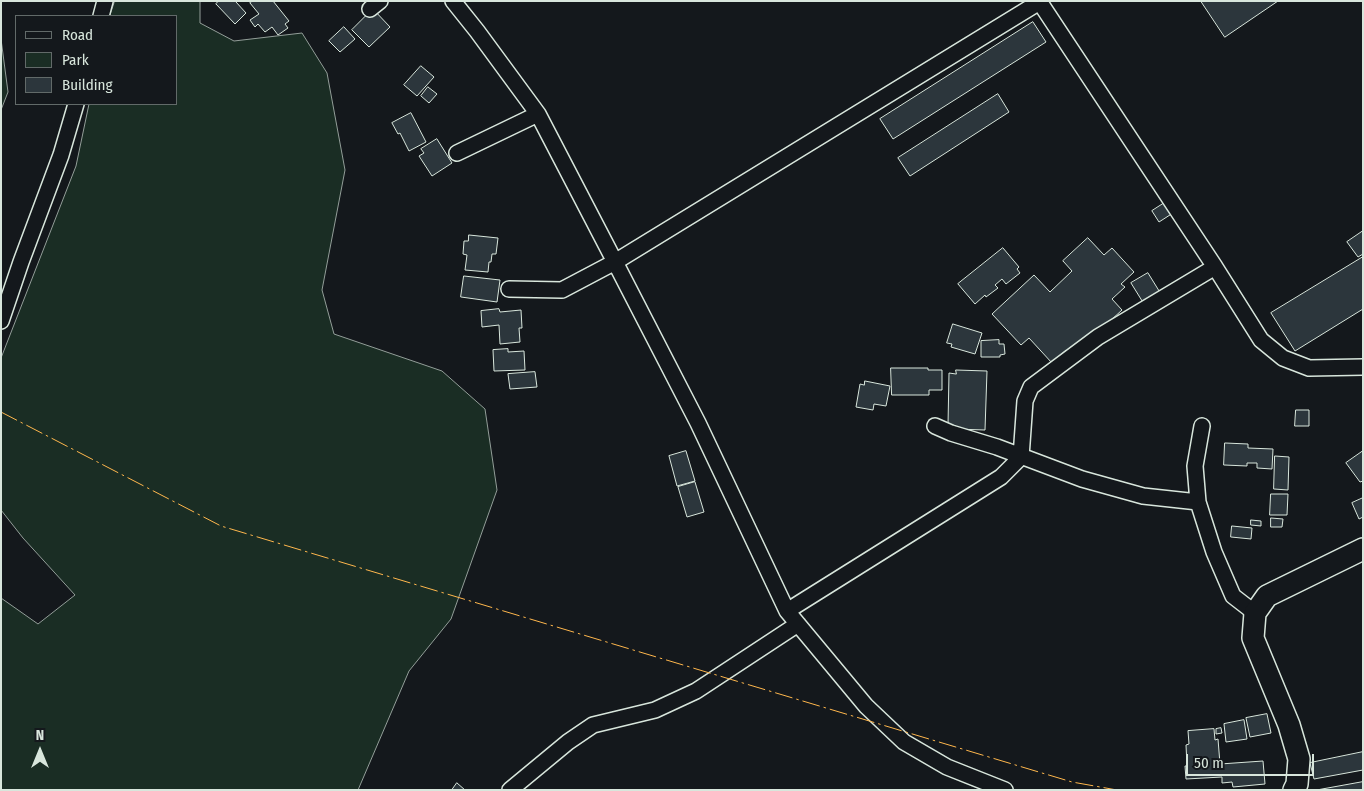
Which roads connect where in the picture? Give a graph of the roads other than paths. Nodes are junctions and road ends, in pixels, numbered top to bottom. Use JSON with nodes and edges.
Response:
{"nodes":[{"id":1,"x":106,"y":1,"type":"edge"},
{"id":2,"x":453,"y":1,"type":"edge"},
{"id":3,"x":1040,"y":2,"type":"edge"},
{"id":4,"x":101,"y":15,"type":"edge"},
{"id":5,"x":76,"y":105,"type":"edge"},
{"id":6,"x":538,"y":114,"type":"junction"},
{"id":7,"x":457,"y":153,"type":"dead end"},
{"id":8,"x":616,"y":262,"type":"junction"},
{"id":9,"x":1215,"y":268,"type":"junction"},
{"id":10,"x":509,"y":289,"type":"dead end"},
{"id":11,"x":1,"y":321,"type":"edge"},
{"id":12,"x":1363,"y":368,"type":"edge"},
{"id":13,"x":935,"y":426,"type":"dead end"},
{"id":14,"x":1202,"y":426,"type":"dead end"},
{"id":15,"x":1021,"y":457,"type":"junction"},
{"id":16,"x":1198,"y":502,"type":"junction"},
{"id":17,"x":1363,"y":549,"type":"edge"},
{"id":18,"x":788,"y":611,"type":"junction"},
{"id":19,"x":1255,"y":613,"type":"junction"},
{"id":20,"x":798,"y":624,"type":"junction"},
{"id":21,"x":510,"y":790,"type":"edge"},
{"id":22,"x":1005,"y":790,"type":"edge"},
{"id":23,"x":1294,"y":790,"type":"edge"}],
"edges":[{"from":1,"to":4,"type":"street"},
{"from":2,"to":6,"type":"street"},
{"from":3,"to":8,"type":"street"},
{"from":3,"to":9,"type":"street"},
{"from":5,"to":11,"type":"street"},
{"from":6,"to":7,"type":"street"},
{"from":6,"to":8,"type":"street"},
{"from":8,"to":10,"type":"street"},
{"from":8,"to":18,"type":"street"},
{"from":9,"to":12,"type":"street"},
{"from":9,"to":15,"type":"street"},
{"from":13,"to":15,"type":"street"},
{"from":14,"to":16,"type":"street"},
{"from":15,"to":16,"type":"street"},
{"from":15,"to":18,"type":"street"},
{"from":16,"to":19,"type":"street"},
{"from":17,"to":19,"type":"street"},
{"from":18,"to":20,"type":"street"},
{"from":19,"to":23,"type":"street"},
{"from":20,"to":21,"type":"street"},
{"from":20,"to":22,"type":"street"}]}
